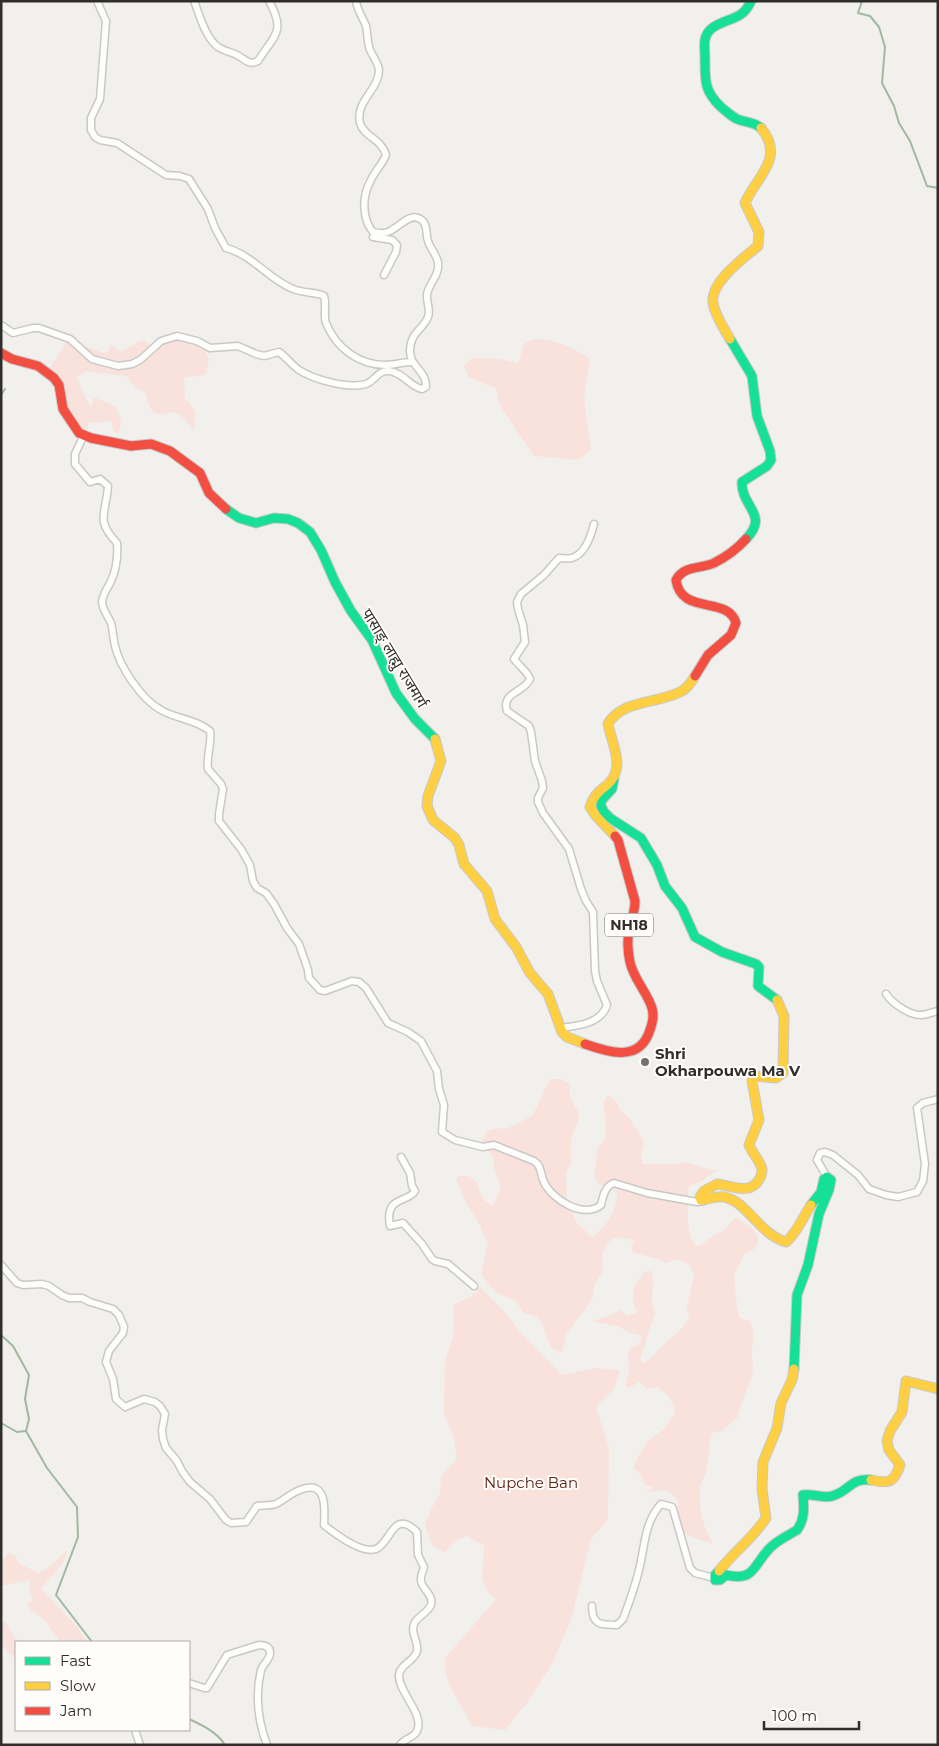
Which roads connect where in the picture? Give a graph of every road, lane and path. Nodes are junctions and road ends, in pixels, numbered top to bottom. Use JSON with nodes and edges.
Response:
{"nodes":[{"id":1,"x":97,"y":1,"type":"edge"},
{"id":2,"x":194,"y":1,"type":"edge"},
{"id":3,"x":268,"y":1,"type":"edge"},
{"id":4,"x":356,"y":1,"type":"edge"},
{"id":5,"x":751,"y":1,"type":"edge"},
{"id":6,"x":373,"y":237,"type":"dead end"},
{"id":7,"x":384,"y":275,"type":"dead end"},
{"id":8,"x":1,"y":325,"type":"edge"},
{"id":9,"x":1,"y":353,"type":"edge"},
{"id":10,"x":412,"y":362,"type":"junction"},
{"id":11,"x":84,"y":435,"type":"junction"},
{"id":12,"x":594,"y":524,"type":"dead end"},
{"id":13,"x":614,"y":779,"type":"junction"},
{"id":14,"x":886,"y":994,"type":"dead end"},
{"id":15,"x":938,"y":1011,"type":"edge"},
{"id":16,"x":560,"y":1028,"type":"junction"},
{"id":17,"x":938,"y":1099,"type":"edge"},
{"id":18,"x":401,"y":1156,"type":"dead end"},
{"id":19,"x":826,"y":1177,"type":"junction"},
{"id":20,"x":704,"y":1201,"type":"junction"},
{"id":21,"x":1,"y":1265,"type":"edge"},
{"id":22,"x":474,"y":1286,"type":"dead end"},
{"id":23,"x":938,"y":1389,"type":"edge"},
{"id":24,"x":714,"y":1578,"type":"junction"},
{"id":25,"x":592,"y":1606,"type":"dead end"},
{"id":26,"x":190,"y":1683,"type":"edge"},
{"id":27,"x":135,"y":1731,"type":"edge"},
{"id":28,"x":140,"y":1745,"type":"edge"},
{"id":29,"x":267,"y":1745,"type":"edge"},
{"id":30,"x":400,"y":1745,"type":"edge"}],
"edges":[{"from":1,"to":10,"type":"street"},
{"from":2,"to":3,"type":"street"},
{"from":4,"to":10,"type":"street"},
{"from":5,"to":13,"type":"main road"},
{"from":6,"to":7,"type":"street"},
{"from":8,"to":10,"type":"street"},
{"from":9,"to":11,"type":"main road"},
{"from":11,"to":16,"type":"main road","name":"पासाङ् लाह्मु राजमार्ग"},
{"from":11,"to":20,"type":"street"},
{"from":12,"to":16,"type":"street"},
{"from":13,"to":16,"type":"main road","number":"NH18"},
{"from":13,"to":20,"type":"main road"},
{"from":14,"to":15,"type":"street"},
{"from":17,"to":19,"type":"street"},
{"from":18,"to":22,"type":"street"},
{"from":19,"to":20,"type":"main road"},
{"from":19,"to":24,"type":"main road"},
{"from":21,"to":30,"type":"street"},
{"from":23,"to":24,"type":"main road"},
{"from":24,"to":25,"type":"street"},
{"from":26,"to":29,"type":"street"},
{"from":27,"to":28,"type":"street"}]}
